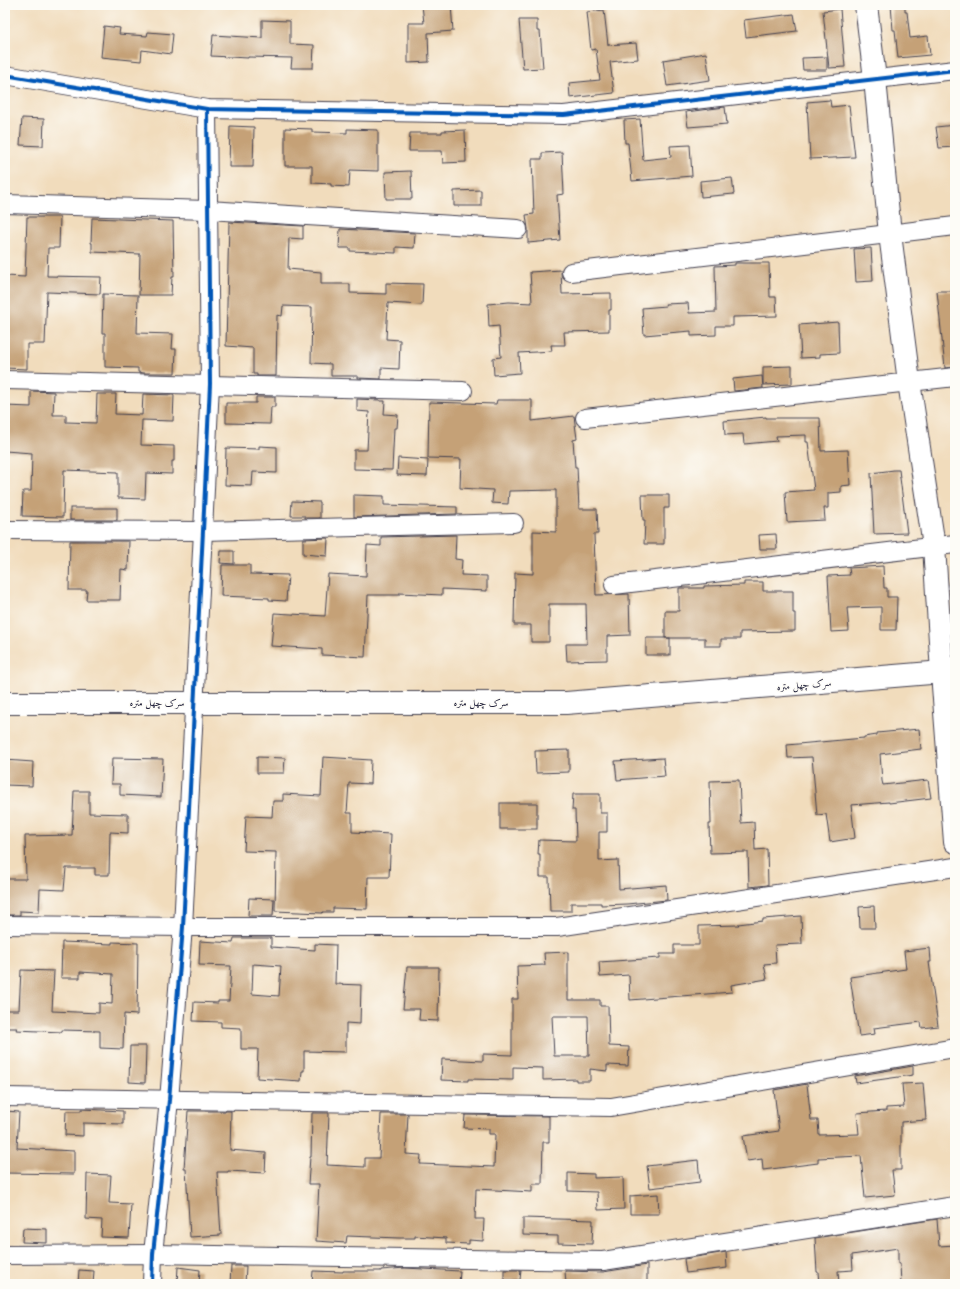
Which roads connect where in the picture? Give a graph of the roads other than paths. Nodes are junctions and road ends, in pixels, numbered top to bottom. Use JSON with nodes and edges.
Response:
{"nodes":[{"id":1,"x":866,"y":5,"type":"edge"},
{"id":2,"x":955,"y":70,"type":"edge"},
{"id":3,"x":5,"y":75,"type":"edge"},
{"id":4,"x":875,"y":79,"type":"junction"},
{"id":5,"x":207,"y":109,"type":"junction"},
{"id":6,"x":5,"y":204,"type":"edge"},
{"id":7,"x":208,"y":210,"type":"junction"},
{"id":8,"x":955,"y":226,"type":"edge"},
{"id":9,"x":518,"y":229,"type":"dead end"},
{"id":10,"x":890,"y":234,"type":"junction"},
{"id":11,"x":570,"y":272,"type":"dead end"},
{"id":12,"x":955,"y":377,"type":"edge"},
{"id":13,"x":5,"y":380,"type":"edge"},
{"id":14,"x":909,"y":382,"type":"junction"},
{"id":15,"x":210,"y":384,"type":"junction"},
{"id":16,"x":463,"y":392,"type":"dead end"},
{"id":17,"x":585,"y":418,"type":"dead end"},
{"id":18,"x":514,"y":523,"type":"dead end"},
{"id":19,"x":5,"y":530,"type":"edge"},
{"id":20,"x":203,"y":531,"type":"junction"},
{"id":21,"x":944,"y":545,"type":"edge"},
{"id":22,"x":614,"y":586,"type":"dead end"},
{"id":23,"x":948,"y":672,"type":"edge"},
{"id":24,"x":194,"y":702,"type":"junction"},
{"id":25,"x":5,"y":703,"type":"edge"},
{"id":26,"x":955,"y":842,"type":"edge"},
{"id":27,"x":955,"y":867,"type":"edge"},
{"id":28,"x":5,"y":925,"type":"edge"},
{"id":29,"x":183,"y":927,"type":"junction"},
{"id":30,"x":955,"y":1048,"type":"edge"},
{"id":31,"x":5,"y":1097,"type":"edge"},
{"id":32,"x":169,"y":1100,"type":"junction"},
{"id":33,"x":955,"y":1206,"type":"edge"},
{"id":34,"x":5,"y":1254,"type":"edge"},
{"id":35,"x":153,"y":1254,"type":"junction"},
{"id":36,"x":152,"y":1284,"type":"edge"}],
"edges":[{"from":1,"to":4,"type":"street"},
{"from":2,"to":4,"type":"street"},
{"from":3,"to":5,"type":"street"},
{"from":4,"to":5,"type":"street"},
{"from":4,"to":10,"type":"street"},
{"from":5,"to":7,"type":"street"},
{"from":6,"to":7,"type":"street"},
{"from":7,"to":9,"type":"street"},
{"from":7,"to":15,"type":"street"},
{"from":8,"to":10,"type":"street"},
{"from":10,"to":11,"type":"street"},
{"from":10,"to":14,"type":"street"},
{"from":12,"to":14,"type":"street"},
{"from":13,"to":15,"type":"street"},
{"from":14,"to":17,"type":"street"},
{"from":14,"to":21,"type":"street"},
{"from":15,"to":16,"type":"street"},
{"from":15,"to":20,"type":"street"},
{"from":18,"to":20,"type":"street"},
{"from":19,"to":20,"type":"street"},
{"from":20,"to":24,"type":"street"},
{"from":21,"to":22,"type":"street"},
{"from":21,"to":23,"type":"street"},
{"from":23,"to":24,"type":"street","name":"سرک چهل متره"},
{"from":23,"to":26,"type":"street"},
{"from":24,"to":25,"type":"street","name":"سرک چهل متره"},
{"from":24,"to":29,"type":"street"},
{"from":27,"to":29,"type":"street"},
{"from":28,"to":29,"type":"street"},
{"from":29,"to":32,"type":"street"},
{"from":30,"to":32,"type":"street"},
{"from":31,"to":32,"type":"street"},
{"from":32,"to":35,"type":"street"},
{"from":33,"to":35,"type":"street"},
{"from":34,"to":35,"type":"street"},
{"from":35,"to":36,"type":"street"}]}
